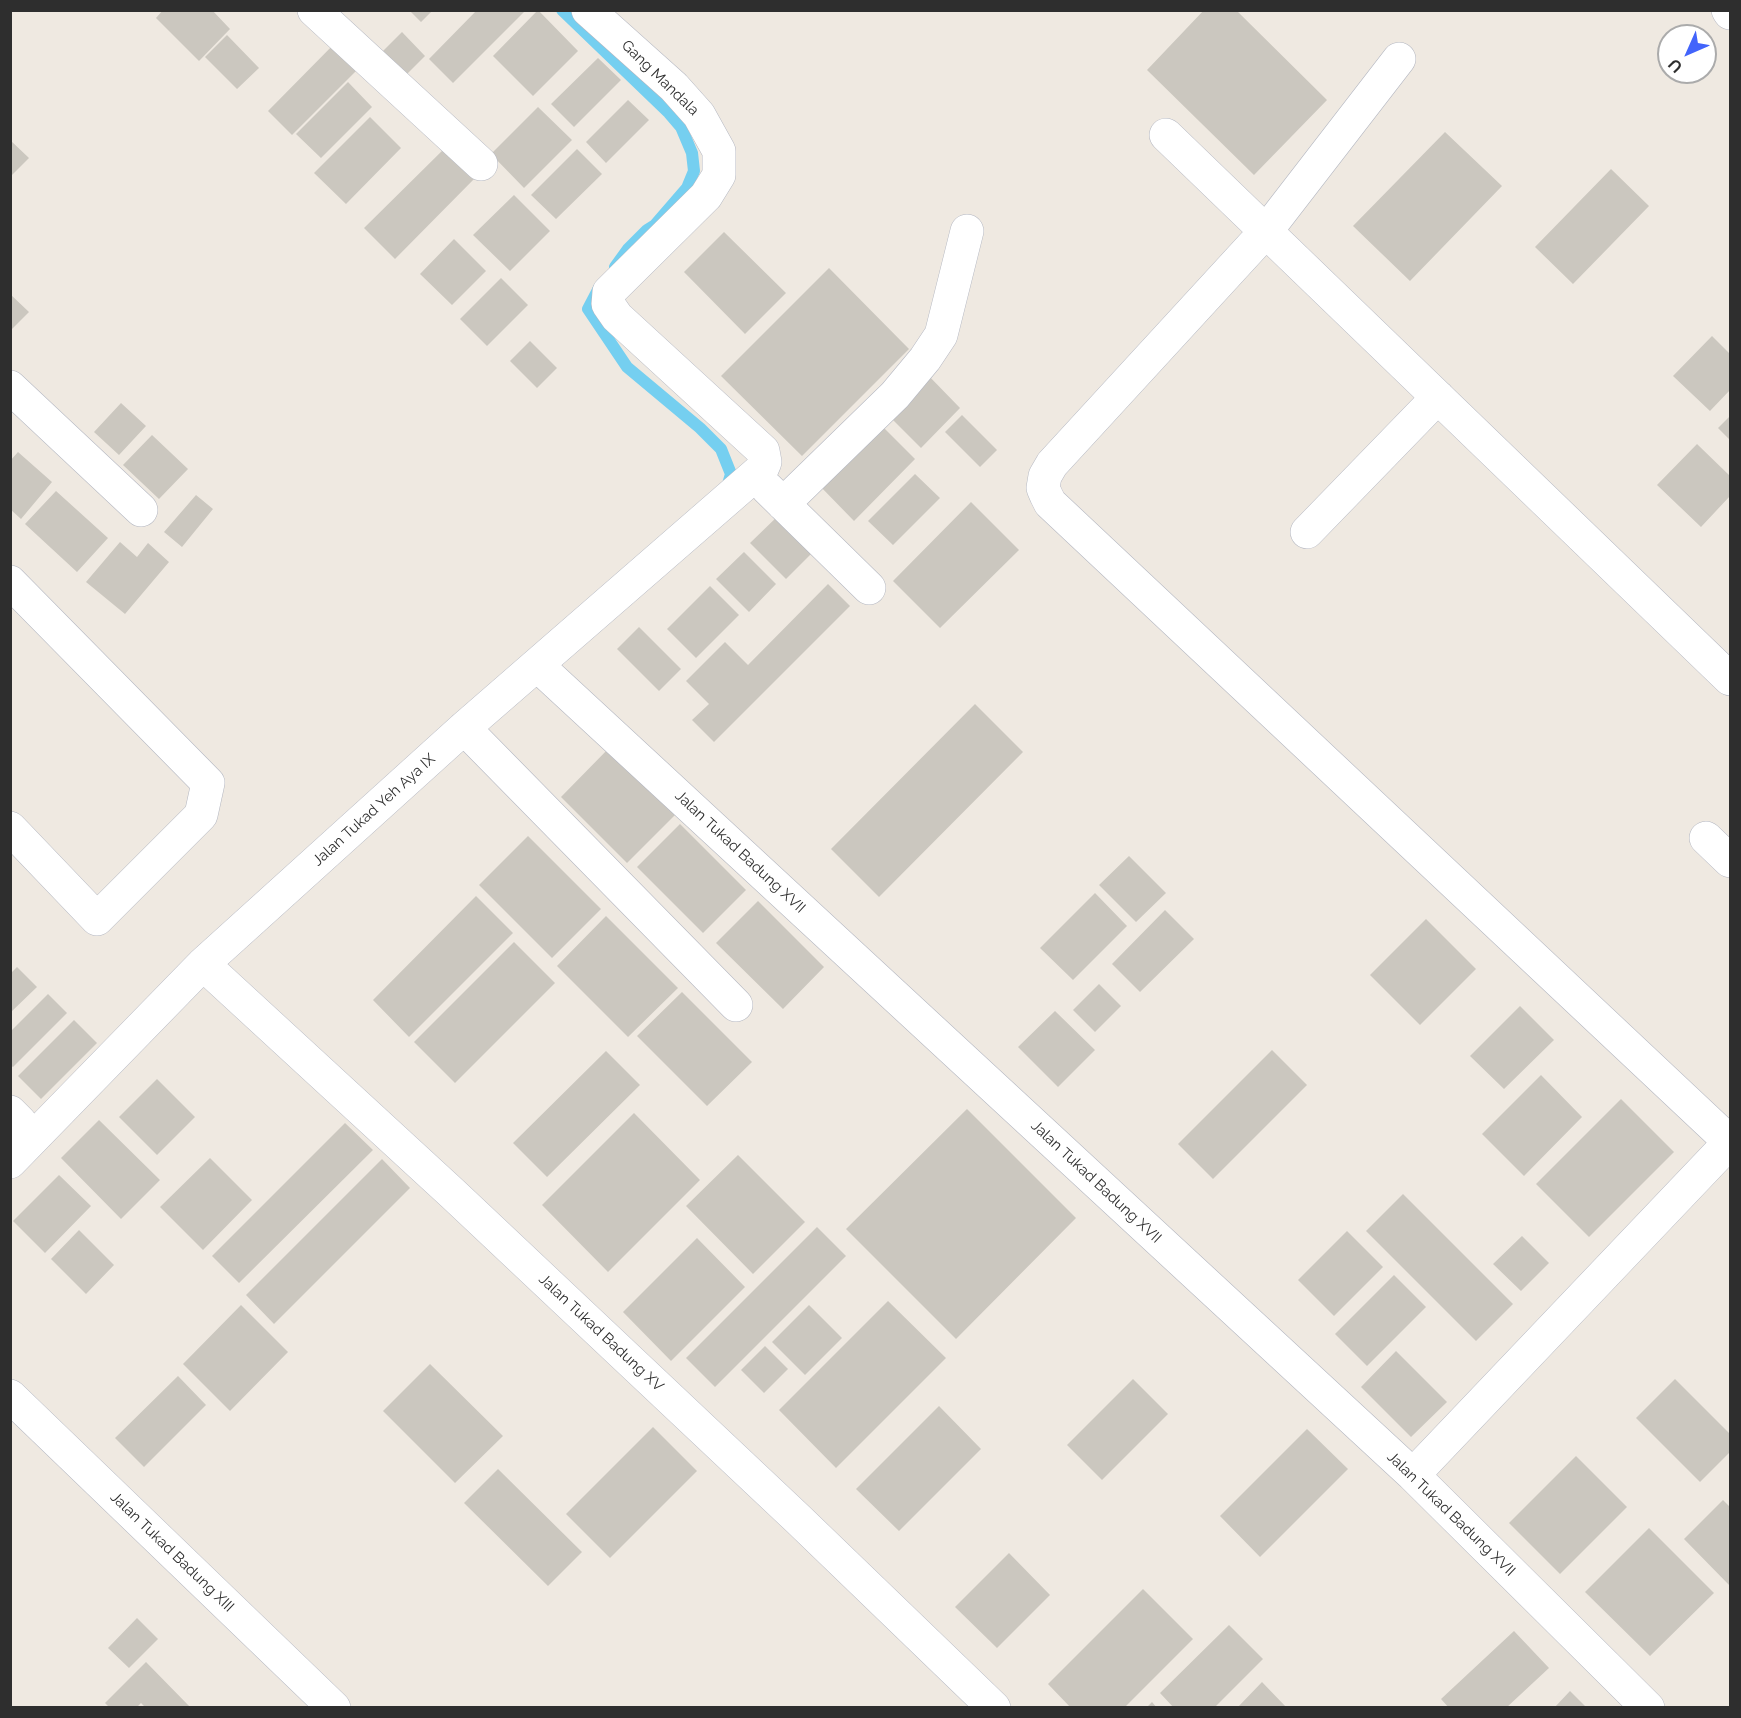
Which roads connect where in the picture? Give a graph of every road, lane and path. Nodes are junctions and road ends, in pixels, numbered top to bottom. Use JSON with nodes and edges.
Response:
{"nodes":[{"id":1,"x":314,"y":10,"type":"edge"},
{"id":2,"x":588,"y":10,"type":"edge"},
{"id":3,"x":1399,"y":59,"type":"dead end"},
{"id":4,"x":1166,"y":135,"type":"dead end"},
{"id":5,"x":481,"y":164,"type":"dead end"},
{"id":6,"x":1267,"y":230,"type":"junction"},
{"id":7,"x":967,"y":231,"type":"dead end"},
{"id":8,"x":10,"y":387,"type":"edge"},
{"id":9,"x":1438,"y":398,"type":"junction"},
{"id":10,"x":755,"y":477,"type":"junction"},
{"id":11,"x":783,"y":504,"type":"junction"},
{"id":12,"x":141,"y":510,"type":"dead end"},
{"id":13,"x":1307,"y":532,"type":"dead end"},
{"id":14,"x":10,"y":582,"type":"edge"},
{"id":15,"x":869,"y":588,"type":"dead end"},
{"id":16,"x":537,"y":665,"type":"junction"},
{"id":17,"x":1731,"y":679,"type":"edge"},
{"id":18,"x":464,"y":728,"type":"junction"},
{"id":19,"x":10,"y":828,"type":"edge"},
{"id":20,"x":1706,"y":838,"type":"dead end"},
{"id":21,"x":1731,"y":861,"type":"edge"},
{"id":22,"x":203,"y":964,"type":"junction"},
{"id":23,"x":736,"y":1005,"type":"dead end"},
{"id":24,"x":1730,"y":1142,"type":"edge"},
{"id":25,"x":10,"y":1162,"type":"edge"},
{"id":26,"x":10,"y":1396,"type":"edge"},
{"id":27,"x":1413,"y":1475,"type":"junction"},
{"id":28,"x":334,"y":1707,"type":"edge"},
{"id":29,"x":994,"y":1707,"type":"edge"},
{"id":30,"x":1648,"y":1707,"type":"edge"}],
"edges":[{"from":1,"to":5,"type":"street"},
{"from":2,"to":10,"type":"street","name":"Gang Mandala"},
{"from":3,"to":6,"type":"street"},
{"from":4,"to":6,"type":"street"},
{"from":6,"to":9,"type":"street"},
{"from":6,"to":24,"type":"street"},
{"from":7,"to":11,"type":"street"},
{"from":8,"to":12,"type":"street"},
{"from":9,"to":13,"type":"street"},
{"from":9,"to":17,"type":"street"},
{"from":10,"to":11,"type":"street"},
{"from":10,"to":16,"type":"street","name":"Jalan Tukad Yeh Aya IX"},
{"from":11,"to":15,"type":"street"},
{"from":14,"to":19,"type":"street"},
{"from":16,"to":18,"type":"street","name":"Jalan Tukad Yeh Aya IX"},
{"from":16,"to":27,"type":"street","name":"Jalan Tukad Badung XVII"},
{"from":18,"to":22,"type":"street","name":"Jalan Tukad Yeh Aya IX"},
{"from":18,"to":23,"type":"street"},
{"from":20,"to":21,"type":"street"},
{"from":22,"to":25,"type":"street","name":"Jalan Tukad Yeh Aya IX"},
{"from":22,"to":29,"type":"street","name":"Jalan Tukad Badung XV"},
{"from":24,"to":27,"type":"street"},
{"from":26,"to":28,"type":"street","name":"Jalan Tukad Badung XIII"},
{"from":27,"to":30,"type":"street","name":"Jalan Tukad Badung XVII"}]}
